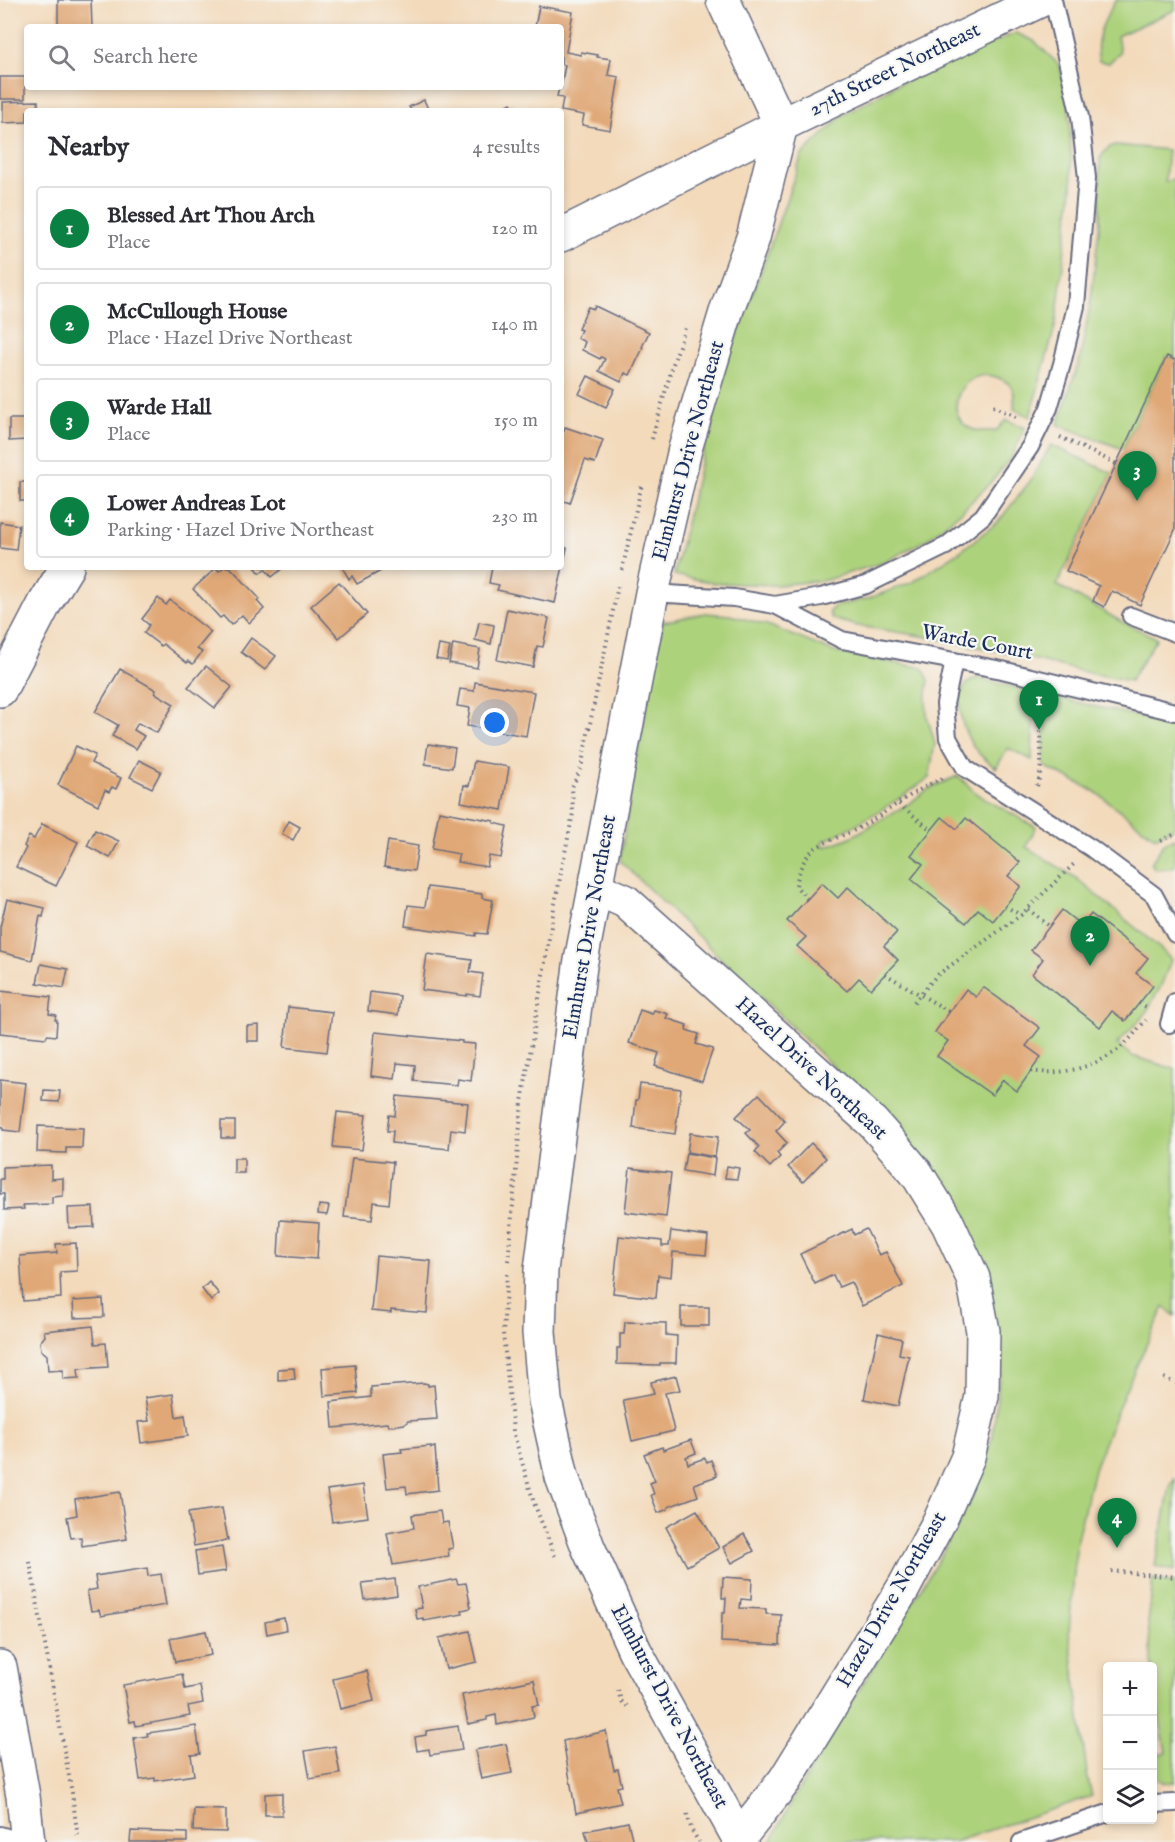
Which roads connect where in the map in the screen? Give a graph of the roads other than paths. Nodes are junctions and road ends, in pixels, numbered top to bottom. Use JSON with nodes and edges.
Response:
{"nodes":[{"id":1,"x":723,"y":0,"type":"edge"},
{"id":2,"x":1041,"y":0,"type":"edge"},
{"id":3,"x":1053,"y":0,"type":"edge"},
{"id":4,"x":781,"y":124,"type":"junction"},
{"id":5,"x":564,"y":233,"type":"edge"},
{"id":6,"x":65,"y":570,"type":"edge"},
{"id":7,"x":652,"y":593,"type":"junction"},
{"id":8,"x":775,"y":605,"type":"junction"},
{"id":9,"x":1131,"y":616,"type":"dead end"},
{"id":10,"x":1175,"y":633,"type":"edge"},
{"id":11,"x":954,"y":661,"type":"junction"},
{"id":12,"x":0,"y":690,"type":"edge"},
{"id":13,"x":1175,"y":712,"type":"edge"},
{"id":14,"x":595,"y":888,"type":"junction"},
{"id":15,"x":1175,"y":934,"type":"edge"},
{"id":16,"x":1175,"y":1002,"type":"edge"},
{"id":17,"x":1169,"y":1024,"type":"dead end"},
{"id":18,"x":0,"y":1666,"type":"edge"},
{"id":19,"x":1175,"y":1803,"type":"edge"},
{"id":20,"x":1157,"y":1804,"type":"edge"},
{"id":21,"x":1103,"y":1814,"type":"edge"},
{"id":22,"x":0,"y":1835,"type":"edge"},
{"id":23,"x":740,"y":1840,"type":"edge"},
{"id":24,"x":23,"y":1842,"type":"edge"},
{"id":25,"x":28,"y":1842,"type":"edge"},
{"id":26,"x":1021,"y":1842,"type":"edge"}],
"edges":[{"from":1,"to":4,"type":"street"},
{"from":2,"to":4,"type":"street","name":"27th Street Northeast"},
{"from":3,"to":8,"type":"lane"},
{"from":4,"to":5,"type":"street","name":"27th Street Northeast"},
{"from":4,"to":7,"type":"street","name":"Elmhurst Drive Northeast"},
{"from":6,"to":12,"type":"street"},
{"from":7,"to":8,"type":"lane"},
{"from":7,"to":14,"type":"street","name":"Elmhurst Drive Northeast"},
{"from":8,"to":11,"type":"lane","name":"Warde Court"},
{"from":9,"to":10,"type":"lane"},
{"from":11,"to":13,"type":"lane","name":"Warde Court"},
{"from":11,"to":15,"type":"lane"},
{"from":14,"to":23,"type":"street","name":"Elmhurst Drive Northeast"},
{"from":14,"to":23,"type":"street","name":"Hazel Drive Northeast"},
{"from":16,"to":17,"type":"lane"},
{"from":18,"to":25,"type":"street"},
{"from":19,"to":20,"type":"lane"},
{"from":21,"to":26,"type":"lane"},
{"from":22,"to":24,"type":"lane"}]}
